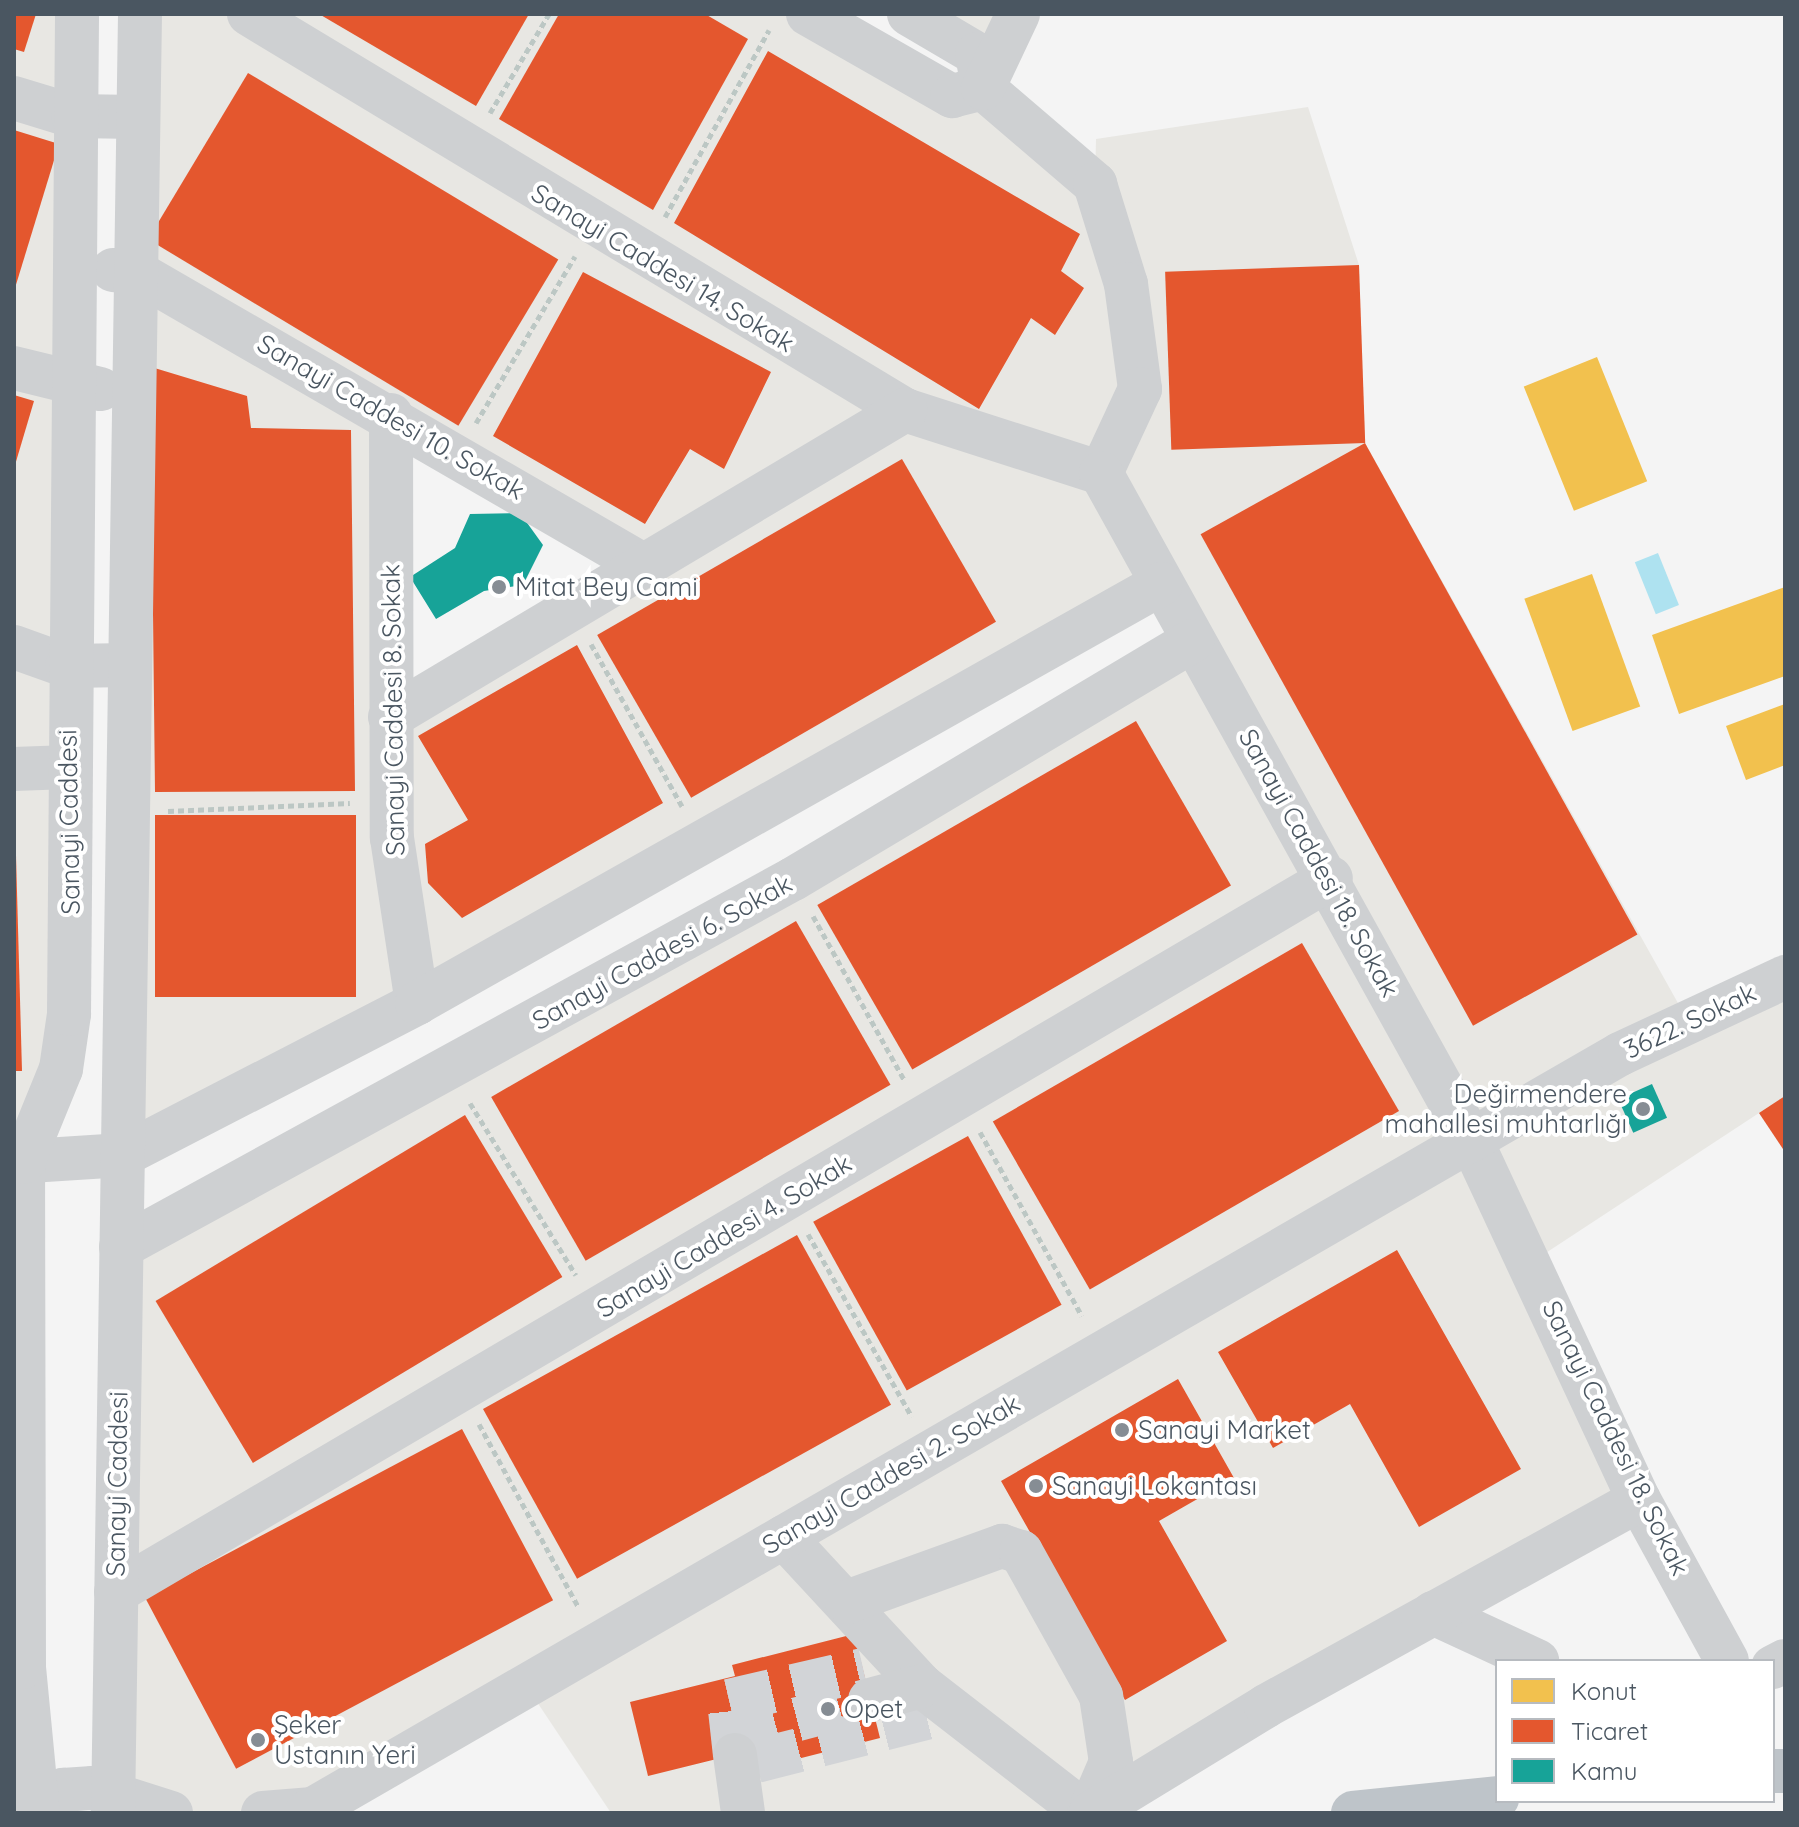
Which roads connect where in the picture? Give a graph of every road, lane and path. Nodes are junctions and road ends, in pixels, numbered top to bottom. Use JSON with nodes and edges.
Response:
{"nodes":[{"id":1,"x":77,"y":14,"type":"edge"},
{"id":2,"x":140,"y":14,"type":"edge"},
{"id":3,"x":249,"y":14,"type":"edge"},
{"id":4,"x":549,"y":14,"type":"edge"},
{"id":5,"x":778,"y":14,"type":"edge"},
{"id":6,"x":808,"y":14,"type":"edge"},
{"id":7,"x":909,"y":14,"type":"edge"},
{"id":8,"x":1018,"y":14,"type":"edge"},
{"id":9,"x":983,"y":88,"type":"junction"},
{"id":10,"x":14,"y":98,"type":"edge"},
{"id":11,"x":73,"y":116,"type":"junction"},
{"id":12,"x":138,"y":117,"type":"junction"},
{"id":13,"x":468,"y":152,"type":"junction"},
{"id":14,"x":593,"y":227,"type":"junction"},
{"id":15,"x":643,"y":256,"type":"junction"},
{"id":16,"x":76,"y":268,"type":"junction"},
{"id":17,"x":136,"y":272,"type":"junction"},
{"id":18,"x":14,"y":368,"type":"edge"},
{"id":19,"x":74,"y":388,"type":"junction"},
{"id":20,"x":134,"y":391,"type":"junction"},
{"id":21,"x":905,"y":410,"type":"junction"},
{"id":22,"x":391,"y":415,"type":"junction"},
{"id":23,"x":457,"y":455,"type":"junction"},
{"id":24,"x":1101,"y":473,"type":"junction"},
{"id":25,"x":643,"y":565,"type":"junction"},
{"id":26,"x":1161,"y":584,"type":"junction"},
{"id":27,"x":572,"y":608,"type":"junction"},
{"id":28,"x":1193,"y":641,"type":"junction"},
{"id":29,"x":14,"y":647,"type":"edge"},
{"id":30,"x":130,"y":665,"type":"junction"},
{"id":31,"x":67,"y":666,"type":"junction"},
{"id":32,"x":390,"y":717,"type":"junction"},
{"id":33,"x":69,"y":767,"type":"junction"},
{"id":34,"x":14,"y":769,"type":"edge"},
{"id":35,"x":391,"y":801,"type":"junction"},
{"id":36,"x":128,"y":813,"type":"junction"},
{"id":37,"x":702,"y":842,"type":"junction"},
{"id":38,"x":1331,"y":878,"type":"junction"},
{"id":39,"x":793,"y":879,"type":"junction"},
{"id":40,"x":1785,"y":977,"type":"edge"},
{"id":41,"x":417,"y":1003,"type":"junction"},
{"id":42,"x":450,"y":1071,"type":"junction"},
{"id":43,"x":943,"y":1107,"type":"junction"},
{"id":44,"x":1471,"y":1140,"type":"junction"},
{"id":45,"x":123,"y":1155,"type":"junction"},
{"id":46,"x":18,"y":1162,"type":"edge"},
{"id":47,"x":787,"y":1199,"type":"junction"},
{"id":48,"x":121,"y":1247,"type":"junction"},
{"id":49,"x":598,"y":1310,"type":"junction"},
{"id":50,"x":1102,"y":1351,"type":"junction"},
{"id":51,"x":462,"y":1391,"type":"junction"},
{"id":52,"x":930,"y":1449,"type":"junction"},
{"id":53,"x":1639,"y":1500,"type":"junction"},
{"id":54,"x":784,"y":1537,"type":"junction"},
{"id":55,"x":116,"y":1592,"type":"junction"},
{"id":56,"x":847,"y":1602,"type":"junction"},
{"id":57,"x":1433,"y":1613,"type":"junction"},
{"id":58,"x":597,"y":1642,"type":"junction"},
{"id":59,"x":1533,"y":1659,"type":"edge"},
{"id":60,"x":1726,"y":1659,"type":"edge"},
{"id":61,"x":742,"y":1761,"type":"tunnel mouth"},
{"id":62,"x":1495,"y":1798,"type":"edge"},
{"id":63,"x":113,"y":1805,"type":"edge"},
{"id":64,"x":309,"y":1811,"type":"edge"},
{"id":65,"x":38,"y":1812,"type":"edge"},
{"id":66,"x":171,"y":1813,"type":"edge"},
{"id":67,"x":263,"y":1813,"type":"edge"},
{"id":68,"x":743,"y":1813,"type":"edge"},
{"id":69,"x":1089,"y":1813,"type":"edge"},
{"id":70,"x":1353,"y":1813,"type":"edge"}],
"edges":[{"from":1,"to":11,"type":"street","name":"Sanayi Caddesi"},
{"from":2,"to":12,"type":"street","name":"Sanayi Caddesi"},
{"from":3,"to":13,"type":"street","name":"Sanayi Caddesi 14. Sokak"},
{"from":4,"to":13,"type":"path"},
{"from":5,"to":15,"type":"path"},
{"from":6,"to":9,"type":"street"},
{"from":7,"to":9,"type":"street"},
{"from":8,"to":9,"type":"street"},
{"from":9,"to":24,"type":"street"},
{"from":10,"to":11,"type":"street"},
{"from":11,"to":12,"type":"street"},
{"from":11,"to":16,"type":"street","name":"Sanayi Caddesi"},
{"from":12,"to":17,"type":"street","name":"Sanayi Caddesi"},
{"from":13,"to":14,"type":"street","name":"Sanayi Caddesi 14. Sokak"},
{"from":14,"to":15,"type":"street","name":"Sanayi Caddesi 14. Sokak"},
{"from":14,"to":23,"type":"path"},
{"from":15,"to":21,"type":"street","name":"Sanayi Caddesi 14. Sokak"},
{"from":16,"to":17,"type":"street"},
{"from":16,"to":19,"type":"street","name":"Sanayi Caddesi"},
{"from":17,"to":20,"type":"street","name":"Sanayi Caddesi"},
{"from":17,"to":22,"type":"street","name":"Sanayi Caddesi 10. Sokak"},
{"from":18,"to":19,"type":"street"},
{"from":19,"to":20,"type":"street"},
{"from":19,"to":31,"type":"street","name":"Sanayi Caddesi"},
{"from":20,"to":30,"type":"street","name":"Sanayi Caddesi"},
{"from":21,"to":24,"type":"street","name":"Sanayi Caddesi 14. Sokak"},
{"from":21,"to":25,"type":"street"},
{"from":22,"to":23,"type":"street","name":"Sanayi Caddesi 10. Sokak"},
{"from":22,"to":32,"type":"street","name":"Sanayi Caddesi 8. Sokak"},
{"from":23,"to":25,"type":"street","name":"Sanayi Caddesi 10. Sokak"},
{"from":24,"to":26,"type":"street","name":"Sanayi Caddesi 18. Sokak"},
{"from":25,"to":27,"type":"street"},
{"from":26,"to":28,"type":"street","name":"Sanayi Caddesi 18. Sokak"},
{"from":26,"to":37,"type":"street"},
{"from":27,"to":32,"type":"street"},
{"from":27,"to":37,"type":"path"},
{"from":28,"to":38,"type":"street","name":"Sanayi Caddesi 18. Sokak"},
{"from":28,"to":39,"type":"street","name":"Sanayi Caddesi 6. Sokak"},
{"from":29,"to":31,"type":"street"},
{"from":30,"to":31,"type":"street"},
{"from":30,"to":36,"type":"street","name":"Sanayi Caddesi"},
{"from":31,"to":33,"type":"street","name":"Sanayi Caddesi"},
{"from":32,"to":35,"type":"street","name":"Sanayi Caddesi 8. Sokak"},
{"from":33,"to":34,"type":"street"},
{"from":33,"to":46,"type":"street","name":"Sanayi Caddesi"},
{"from":35,"to":36,"type":"path"},
{"from":35,"to":41,"type":"street","name":"Sanayi Caddesi 8. Sokak"},
{"from":36,"to":45,"type":"street","name":"Sanayi Caddesi"},
{"from":37,"to":41,"type":"street"},
{"from":38,"to":43,"type":"street","name":"Sanayi Caddesi 4. Sokak"},
{"from":38,"to":44,"type":"street","name":"Sanayi Caddesi 18. Sokak"},
{"from":39,"to":42,"type":"street","name":"Sanayi Caddesi 6. Sokak"},
{"from":39,"to":43,"type":"path"},
{"from":40,"to":44,"type":"street","name":"3622. Sokak"},
{"from":41,"to":45,"type":"street"},
{"from":42,"to":48,"type":"street","name":"Sanayi Caddesi 6. Sokak"},
{"from":42,"to":49,"type":"path"},
{"from":43,"to":47,"type":"street","name":"Sanayi Caddesi 4. Sokak"},
{"from":43,"to":50,"type":"path"},
{"from":44,"to":50,"type":"street","name":"Sanayi Caddesi 2. Sokak"},
{"from":44,"to":53,"type":"street","name":"Sanayi Caddesi 18. Sokak"},
{"from":45,"to":46,"type":"street"},
{"from":45,"to":48,"type":"street","name":"Sanayi Caddesi"},
{"from":46,"to":65,"type":"street","name":"Sanayi Caddesi"},
{"from":47,"to":49,"type":"street","name":"Sanayi Caddesi 4. Sokak"},
{"from":47,"to":52,"type":"path"},
{"from":48,"to":55,"type":"street","name":"Sanayi Caddesi"},
{"from":49,"to":51,"type":"street","name":"Sanayi Caddesi 4. Sokak"},
{"from":50,"to":52,"type":"street","name":"Sanayi Caddesi 2. Sokak"},
{"from":51,"to":55,"type":"street","name":"Sanayi Caddesi 4. Sokak"},
{"from":51,"to":58,"type":"path"},
{"from":52,"to":54,"type":"street","name":"Sanayi Caddesi 2. Sokak"},
{"from":53,"to":57,"type":"street"},
{"from":53,"to":60,"type":"street","name":"Sanayi Caddesi 18. Sokak"},
{"from":54,"to":56,"type":"street"},
{"from":54,"to":58,"type":"street","name":"Sanayi Caddesi 2. Sokak"},
{"from":55,"to":63,"type":"street","name":"Sanayi Caddesi"},
{"from":56,"to":69,"type":"street"},
{"from":56,"to":69,"type":"street"},
{"from":57,"to":59,"type":"street"},
{"from":57,"to":69,"type":"street"},
{"from":58,"to":64,"type":"street","name":"Sanayi Caddesi 2. Sokak"},
{"from":61,"to":68,"type":"street"},
{"from":62,"to":70,"type":"highway"},
{"from":63,"to":65,"type":"street"},
{"from":63,"to":66,"type":"street"},
{"from":64,"to":67,"type":"street","name":"Sanayi Caddesi 2. Sokak"}]}
